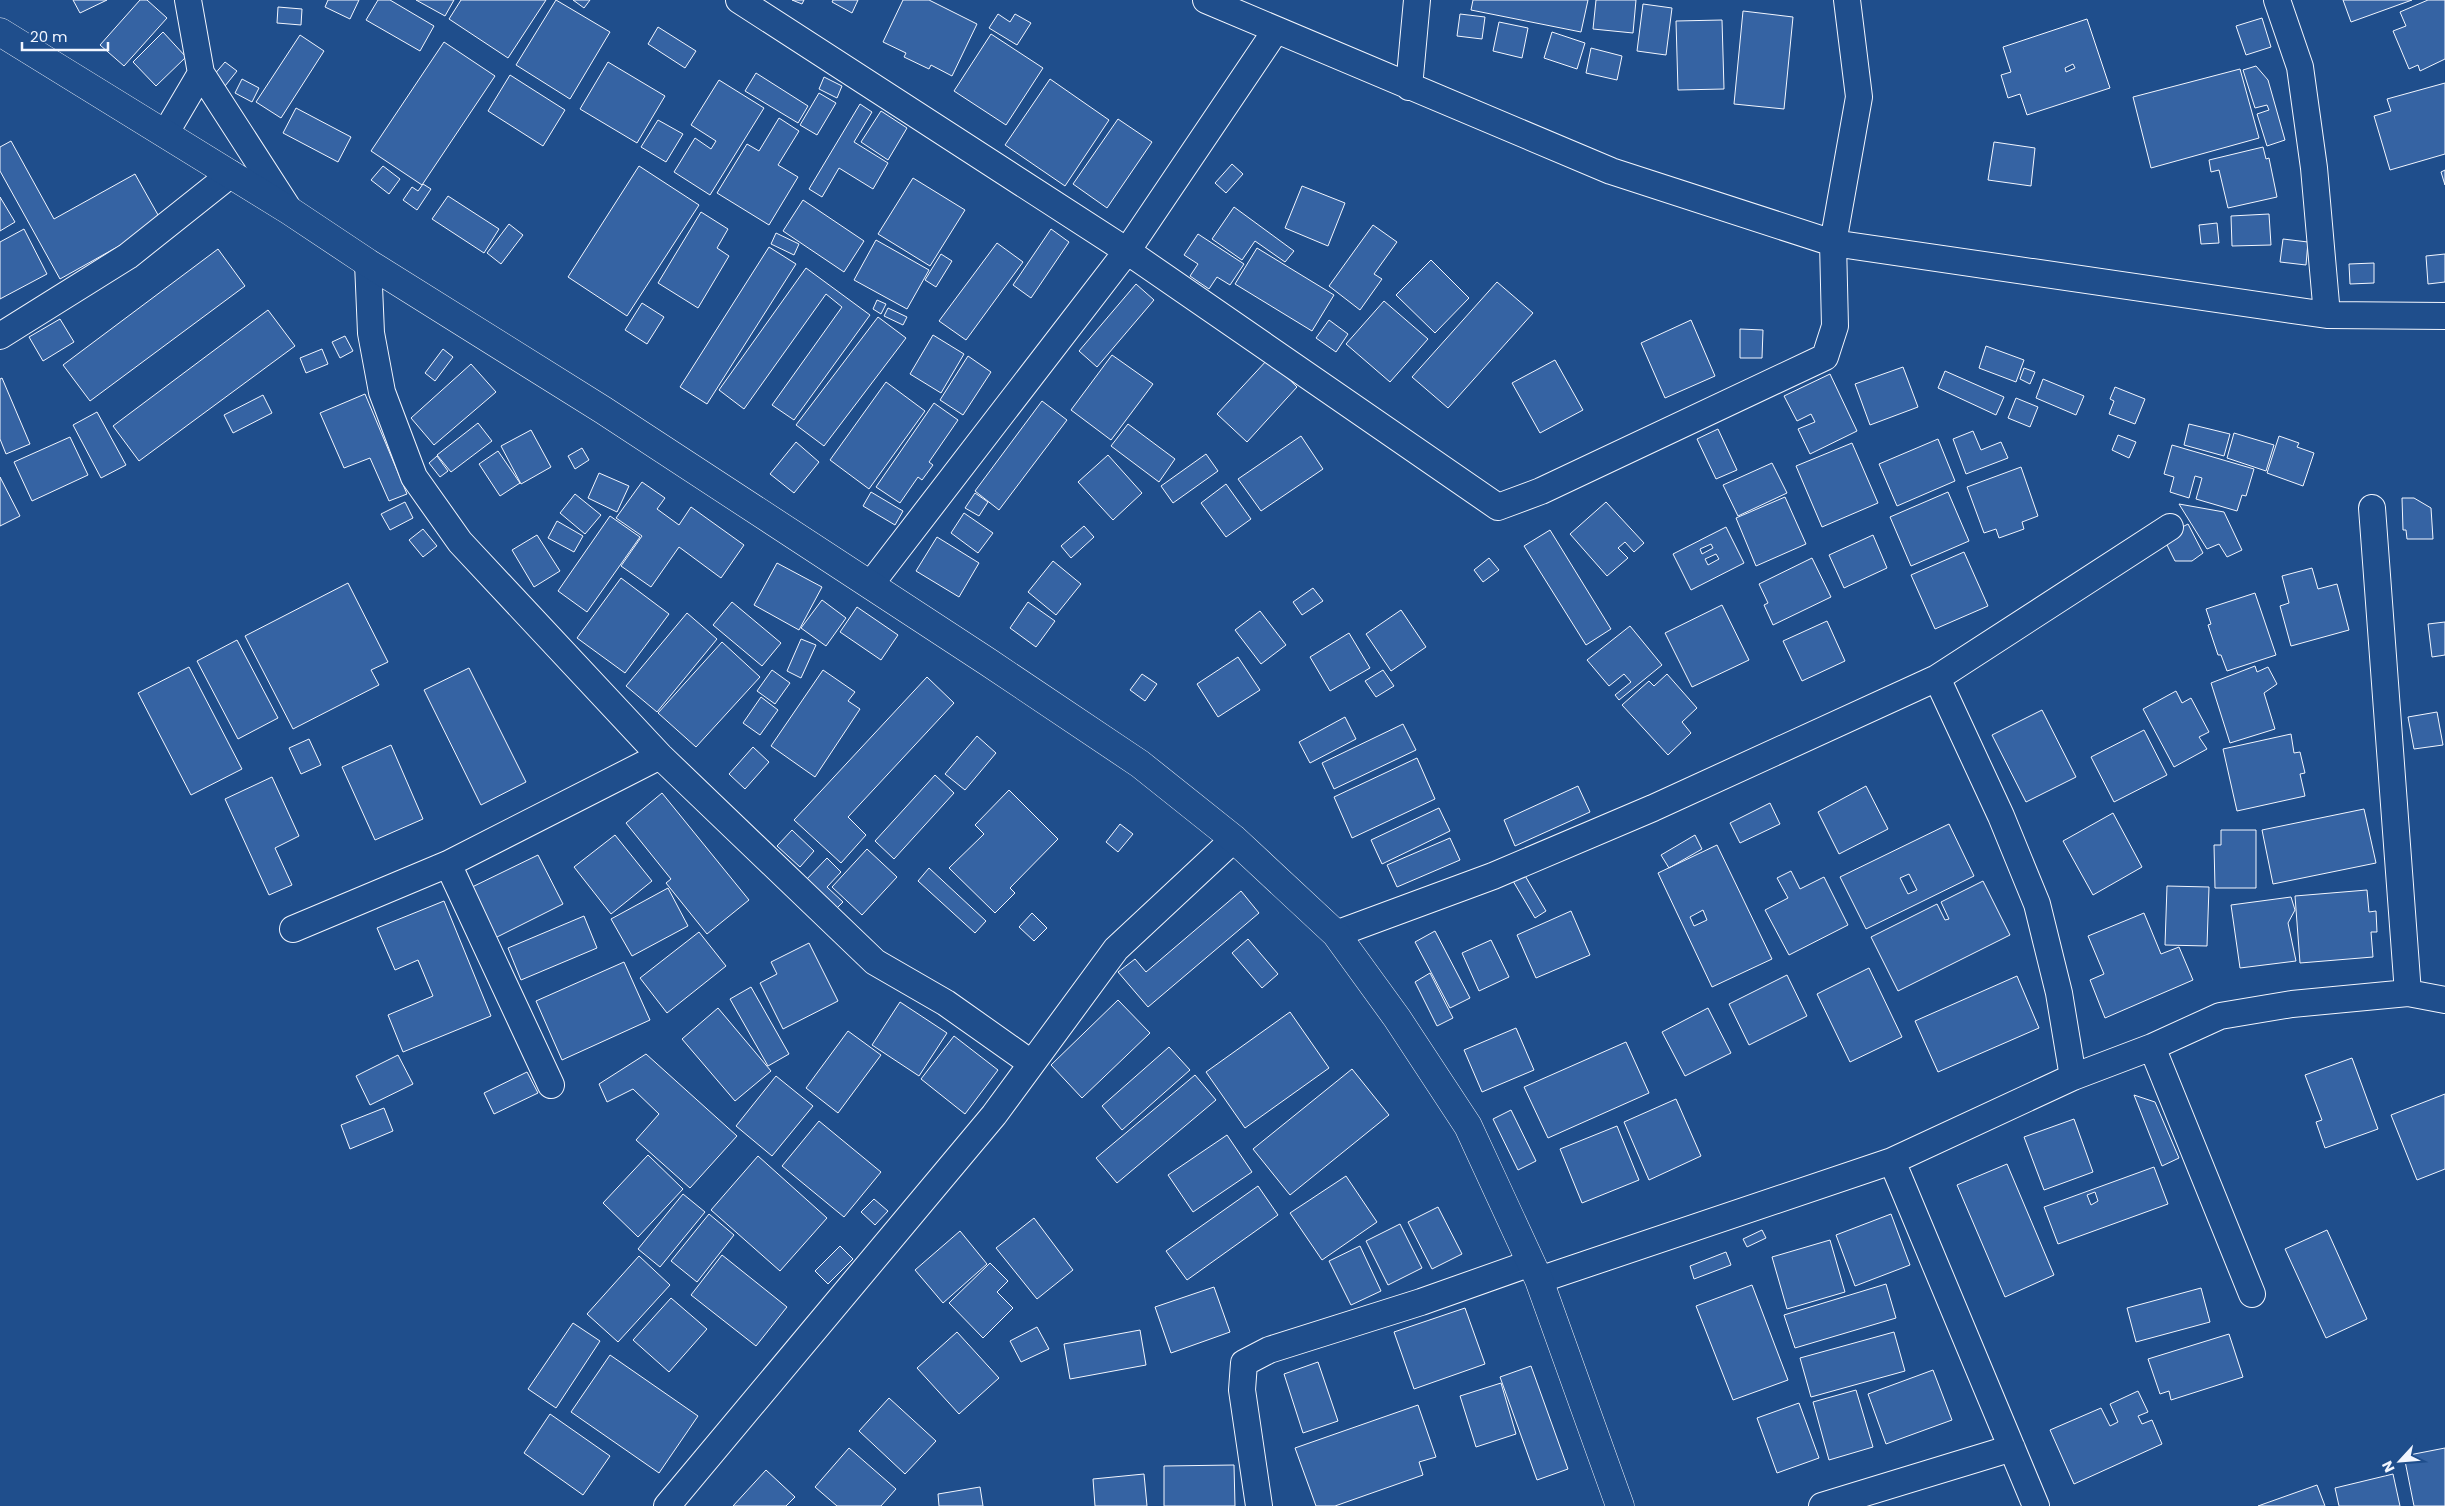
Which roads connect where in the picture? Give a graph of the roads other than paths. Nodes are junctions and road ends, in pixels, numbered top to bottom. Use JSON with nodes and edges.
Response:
{"nodes":[{"id":1,"x":188,"y":0,"type":"edge"},
{"id":2,"x":739,"y":0,"type":"edge"},
{"id":3,"x":1206,"y":0,"type":"edge"},
{"id":4,"x":1417,"y":0,"type":"edge"},
{"id":5,"x":1846,"y":0,"type":"edge"},
{"id":6,"x":2277,"y":0,"type":"edge"},
{"id":7,"x":1276,"y":30,"type":"junction"},
{"id":8,"x":0,"y":32,"type":"edge"},
{"id":9,"x":201,"y":74,"type":"junction"},
{"id":10,"x":1409,"y":87,"type":"junction"},
{"id":11,"x":165,"y":134,"type":"junction"},
{"id":12,"x":231,"y":174,"type":"junction"},
{"id":13,"x":290,"y":211,"type":"junction"},
{"id":14,"x":1833,"y":243,"type":"junction"},
{"id":15,"x":1127,"y":251,"type":"junction"},
{"id":16,"x":368,"y":263,"type":"junction"},
{"id":17,"x":2327,"y":315,"type":"junction"},
{"id":18,"x":2445,"y":316,"type":"edge"},
{"id":19,"x":0,"y":336,"type":"edge"},
{"id":20,"x":2372,"y":508,"type":"dead end"},
{"id":21,"x":2170,"y":527,"type":"dead end"},
{"id":22,"x":870,"y":586,"type":"junction"},
{"id":23,"x":1937,"y":678,"type":"junction"},
{"id":24,"x":660,"y":756,"type":"junction"},
{"id":25,"x":1234,"y":839,"type":"junction"},
{"id":26,"x":448,"y":864,"type":"junction"},
{"id":27,"x":293,"y":929,"type":"dead end"},
{"id":28,"x":1336,"y":934,"type":"junction"},
{"id":29,"x":2408,"y":992,"type":"junction"},
{"id":30,"x":2445,"y":1000,"type":"edge"},
{"id":31,"x":2152,"y":1047,"type":"junction"},
{"id":32,"x":1031,"y":1064,"type":"junction"},
{"id":33,"x":2073,"y":1077,"type":"junction"},
{"id":34,"x":551,"y":1085,"type":"dead end"},
{"id":35,"x":1892,"y":1161,"type":"junction"},
{"id":36,"x":1535,"y":1271,"type":"junction"},
{"id":37,"x":2252,"y":1294,"type":"dead end"},
{"id":38,"x":2012,"y":1448,"type":"junction"},
{"id":39,"x":667,"y":1506,"type":"edge"},
{"id":40,"x":1259,"y":1506,"type":"edge"},
{"id":41,"x":1620,"y":1506,"type":"edge"},
{"id":42,"x":1822,"y":1506,"type":"edge"},
{"id":43,"x":2036,"y":1506,"type":"edge"}],
"edges":[{"from":1,"to":9,"type":"street"},
{"from":2,"to":15,"type":"street"},
{"from":3,"to":7,"type":"street"},
{"from":4,"to":10,"type":"street"},
{"from":5,"to":14,"type":"street"},
{"from":6,"to":17,"type":"street"},
{"from":7,"to":10,"type":"street"},
{"from":7,"to":15,"type":"street"},
{"from":8,"to":11,"type":"street"},
{"from":9,"to":11,"type":"street"},
{"from":9,"to":13,"type":"street"},
{"from":10,"to":14,"type":"street"},
{"from":11,"to":12,"type":"street"},
{"from":12,"to":13,"type":"street"},
{"from":12,"to":19,"type":"street"},
{"from":13,"to":16,"type":"street"},
{"from":14,"to":15,"type":"street"},
{"from":14,"to":17,"type":"street"},
{"from":15,"to":22,"type":"street"},
{"from":16,"to":22,"type":"street"},
{"from":16,"to":24,"type":"street"},
{"from":17,"to":18,"type":"street"},
{"from":20,"to":29,"type":"street"},
{"from":21,"to":23,"type":"street"},
{"from":22,"to":25,"type":"street"},
{"from":23,"to":28,"type":"street"},
{"from":23,"to":33,"type":"street"},
{"from":24,"to":26,"type":"street"},
{"from":24,"to":32,"type":"street"},
{"from":25,"to":28,"type":"street"},
{"from":25,"to":32,"type":"street"},
{"from":26,"to":27,"type":"street"},
{"from":26,"to":34,"type":"street"},
{"from":28,"to":36,"type":"street"},
{"from":29,"to":30,"type":"street"},
{"from":29,"to":31,"type":"street"},
{"from":31,"to":33,"type":"street"},
{"from":31,"to":37,"type":"street"},
{"from":32,"to":39,"type":"street"},
{"from":33,"to":35,"type":"street"},
{"from":35,"to":36,"type":"street"},
{"from":35,"to":38,"type":"street"},
{"from":36,"to":40,"type":"street"},
{"from":36,"to":41,"type":"street"},
{"from":38,"to":42,"type":"street"},
{"from":38,"to":43,"type":"street"}]}
